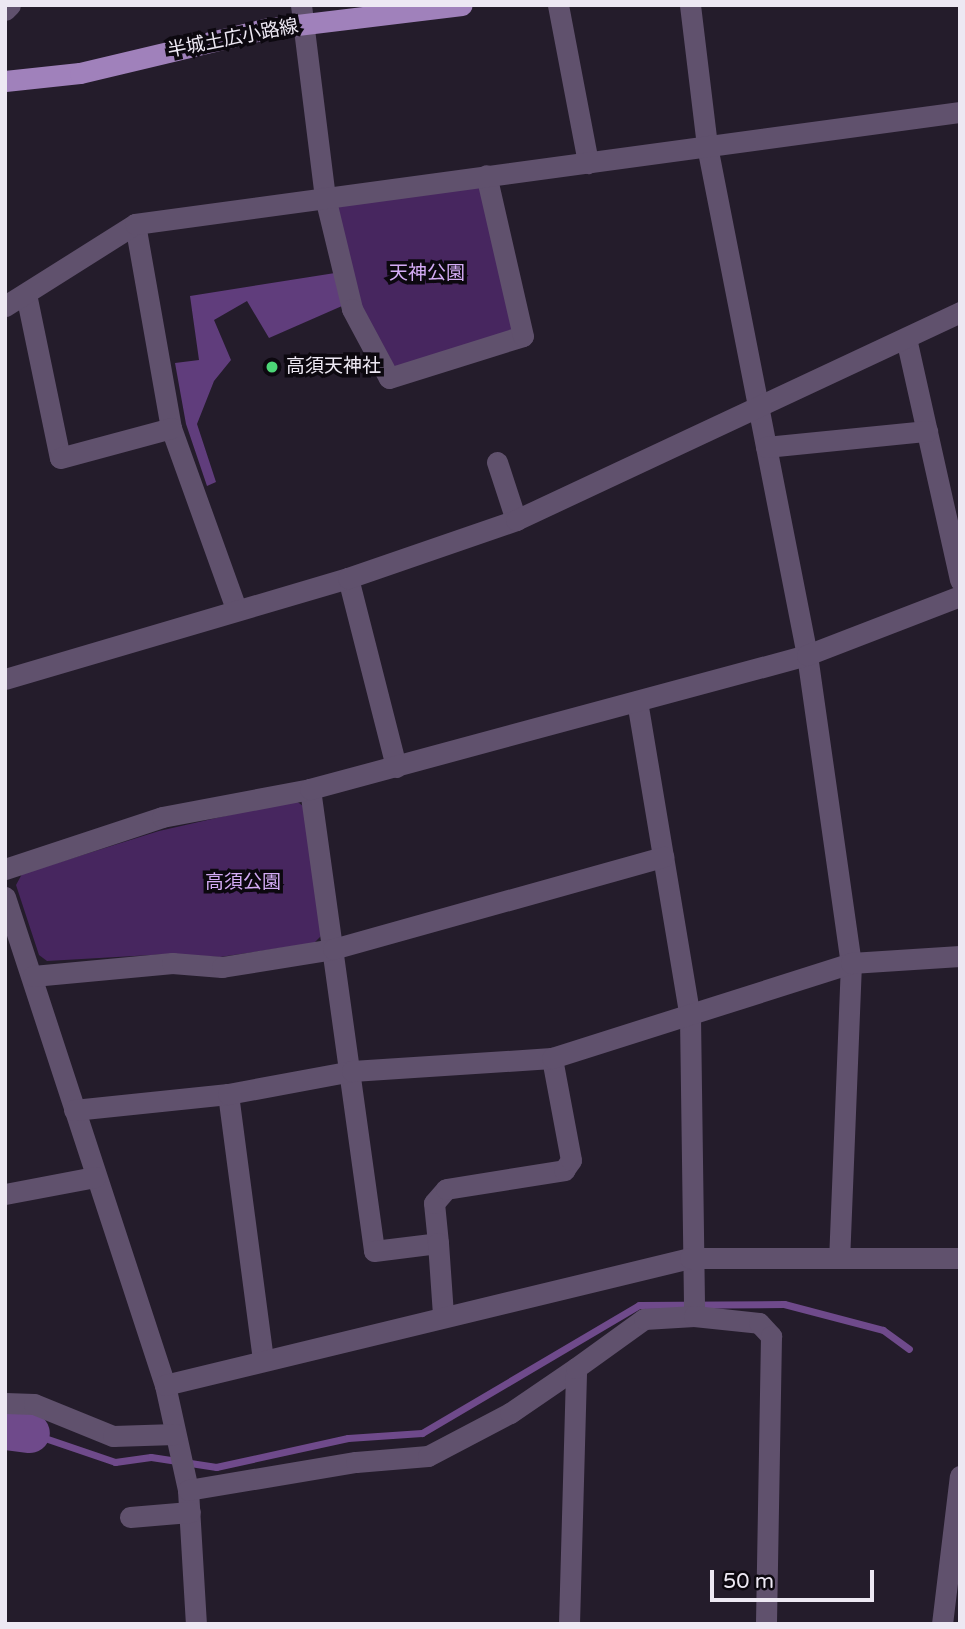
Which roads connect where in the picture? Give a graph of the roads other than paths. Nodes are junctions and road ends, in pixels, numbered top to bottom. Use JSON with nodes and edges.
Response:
{"nodes":[{"id":1,"x":10,"y":5,"type":"edge"},
{"id":2,"x":462,"y":5,"type":"edge"},
{"id":3,"x":558,"y":5,"type":"edge"},
{"id":4,"x":690,"y":5,"type":"edge"},
{"id":5,"x":5,"y":10,"type":"edge"},
{"id":6,"x":303,"y":15,"type":"edge"},
{"id":7,"x":5,"y":81,"type":"edge"},
{"id":8,"x":960,"y":112,"type":"edge"},
{"id":9,"x":707,"y":146,"type":"junction"},
{"id":10,"x":588,"y":163,"type":"junction"},
{"id":11,"x":486,"y":176,"type":"junction"},
{"id":12,"x":325,"y":197,"type":"junction"},
{"id":13,"x":135,"y":224,"type":"junction"},
{"id":14,"x":26,"y":294,"type":"junction"},
{"id":15,"x":5,"y":306,"type":"edge"},
{"id":16,"x":960,"y":312,"type":"edge"},
{"id":17,"x":906,"y":338,"type":"junction"},
{"id":18,"x":758,"y":410,"type":"junction"},
{"id":19,"x":171,"y":428,"type":"junction"},
{"id":20,"x":927,"y":431,"type":"junction"},
{"id":21,"x":766,"y":447,"type":"junction"},
{"id":22,"x":496,"y":462,"type":"dead end"},
{"id":23,"x":516,"y":520,"type":"junction"},
{"id":24,"x":348,"y":578,"type":"junction"},
{"id":25,"x":960,"y":580,"type":"edge"},
{"id":26,"x":960,"y":596,"type":"edge"},
{"id":27,"x":236,"y":609,"type":"junction"},
{"id":28,"x":807,"y":655,"type":"junction"},
{"id":29,"x":5,"y":679,"type":"edge"},
{"id":30,"x":637,"y":701,"type":"junction"},
{"id":31,"x":396,"y":767,"type":"junction"},
{"id":32,"x":310,"y":789,"type":"junction"},
{"id":33,"x":663,"y":856,"type":"junction"},
{"id":34,"x":5,"y":869,"type":"edge"},
{"id":35,"x":5,"y":897,"type":"edge"},
{"id":36,"x":333,"y":949,"type":"junction"},
{"id":37,"x":960,"y":956,"type":"edge"},
{"id":38,"x":851,"y":963,"type":"junction"},
{"id":39,"x":33,"y":976,"type":"junction"},
{"id":40,"x":690,"y":1017,"type":"junction"},
{"id":41,"x":552,"y":1058,"type":"junction"},
{"id":42,"x":352,"y":1071,"type":"junction"},
{"id":43,"x":228,"y":1094,"type":"junction"},
{"id":44,"x":74,"y":1110,"type":"junction"},
{"id":45,"x":94,"y":1177,"type":"junction"},
{"id":46,"x":5,"y":1194,"type":"edge"},
{"id":47,"x":438,"y":1243,"type":"junction"},
{"id":48,"x":690,"y":1258,"type":"junction"},
{"id":49,"x":839,"y":1258,"type":"junction"},
{"id":50,"x":960,"y":1258,"type":"edge"},
{"id":51,"x":443,"y":1315,"type":"junction"},
{"id":52,"x":694,"y":1316,"type":"junction"},
{"id":53,"x":263,"y":1361,"type":"junction"},
{"id":54,"x":576,"y":1368,"type":"junction"},
{"id":55,"x":165,"y":1385,"type":"junction"},
{"id":56,"x":5,"y":1403,"type":"edge"},
{"id":57,"x":175,"y":1434,"type":"junction"},
{"id":58,"x":188,"y":1490,"type":"junction"},
{"id":59,"x":959,"y":1490,"type":"edge"},
{"id":60,"x":190,"y":1512,"type":"junction"},
{"id":61,"x":131,"y":1517,"type":"dead end"},
{"id":62,"x":948,"y":1620,"type":"edge"},
{"id":63,"x":196,"y":1624,"type":"edge"},
{"id":64,"x":569,"y":1624,"type":"edge"},
{"id":65,"x":766,"y":1624,"type":"edge"}],
"edges":[{"from":1,"to":5,"type":"street"},
{"from":2,"to":6,"type":"main road","name":"半城土広小路線"},
{"from":3,"to":10,"type":"street"},
{"from":4,"to":9,"type":"street"},
{"from":6,"to":7,"type":"main road","name":"半城土広小路線"},
{"from":6,"to":12,"type":"street"},
{"from":8,"to":9,"type":"street"},
{"from":9,"to":10,"type":"street"},
{"from":9,"to":18,"type":"street"},
{"from":10,"to":11,"type":"street"},
{"from":11,"to":12,"type":"street"},
{"from":11,"to":12,"type":"street"},
{"from":12,"to":13,"type":"street"},
{"from":13,"to":14,"type":"street"},
{"from":13,"to":19,"type":"street"},
{"from":14,"to":15,"type":"street"},
{"from":14,"to":19,"type":"street"},
{"from":16,"to":17,"type":"street"},
{"from":17,"to":18,"type":"street"},
{"from":17,"to":20,"type":"street"},
{"from":18,"to":21,"type":"street"},
{"from":18,"to":23,"type":"street"},
{"from":19,"to":27,"type":"street"},
{"from":20,"to":21,"type":"street"},
{"from":20,"to":25,"type":"street"},
{"from":21,"to":28,"type":"street"},
{"from":22,"to":23,"type":"street"},
{"from":23,"to":24,"type":"street"},
{"from":24,"to":27,"type":"street"},
{"from":24,"to":31,"type":"street"},
{"from":26,"to":28,"type":"street"},
{"from":27,"to":29,"type":"street"},
{"from":28,"to":30,"type":"street"},
{"from":28,"to":38,"type":"street"},
{"from":30,"to":31,"type":"street"},
{"from":30,"to":33,"type":"street"},
{"from":31,"to":32,"type":"street"},
{"from":32,"to":34,"type":"street"},
{"from":32,"to":36,"type":"street"},
{"from":33,"to":36,"type":"street"},
{"from":33,"to":40,"type":"street"},
{"from":35,"to":39,"type":"street"},
{"from":36,"to":39,"type":"street"},
{"from":36,"to":42,"type":"street"},
{"from":37,"to":38,"type":"street"},
{"from":38,"to":40,"type":"street"},
{"from":38,"to":49,"type":"street"},
{"from":39,"to":44,"type":"street"},
{"from":40,"to":41,"type":"street"},
{"from":40,"to":48,"type":"street"},
{"from":41,"to":42,"type":"street"},
{"from":41,"to":47,"type":"street"},
{"from":42,"to":43,"type":"street"},
{"from":42,"to":47,"type":"street"},
{"from":43,"to":44,"type":"street"},
{"from":43,"to":53,"type":"street"},
{"from":44,"to":45,"type":"street"},
{"from":45,"to":46,"type":"street"},
{"from":45,"to":55,"type":"street"},
{"from":47,"to":51,"type":"street"},
{"from":48,"to":49,"type":"street"},
{"from":48,"to":51,"type":"street"},
{"from":48,"to":52,"type":"street"},
{"from":49,"to":50,"type":"street"},
{"from":51,"to":53,"type":"street"},
{"from":52,"to":54,"type":"street"},
{"from":52,"to":65,"type":"street"},
{"from":53,"to":55,"type":"street"},
{"from":54,"to":58,"type":"street"},
{"from":54,"to":64,"type":"street"},
{"from":55,"to":57,"type":"street"},
{"from":56,"to":57,"type":"street"},
{"from":57,"to":58,"type":"street"},
{"from":58,"to":60,"type":"street"},
{"from":59,"to":62,"type":"street"},
{"from":60,"to":61,"type":"street"},
{"from":60,"to":63,"type":"street"}]}
